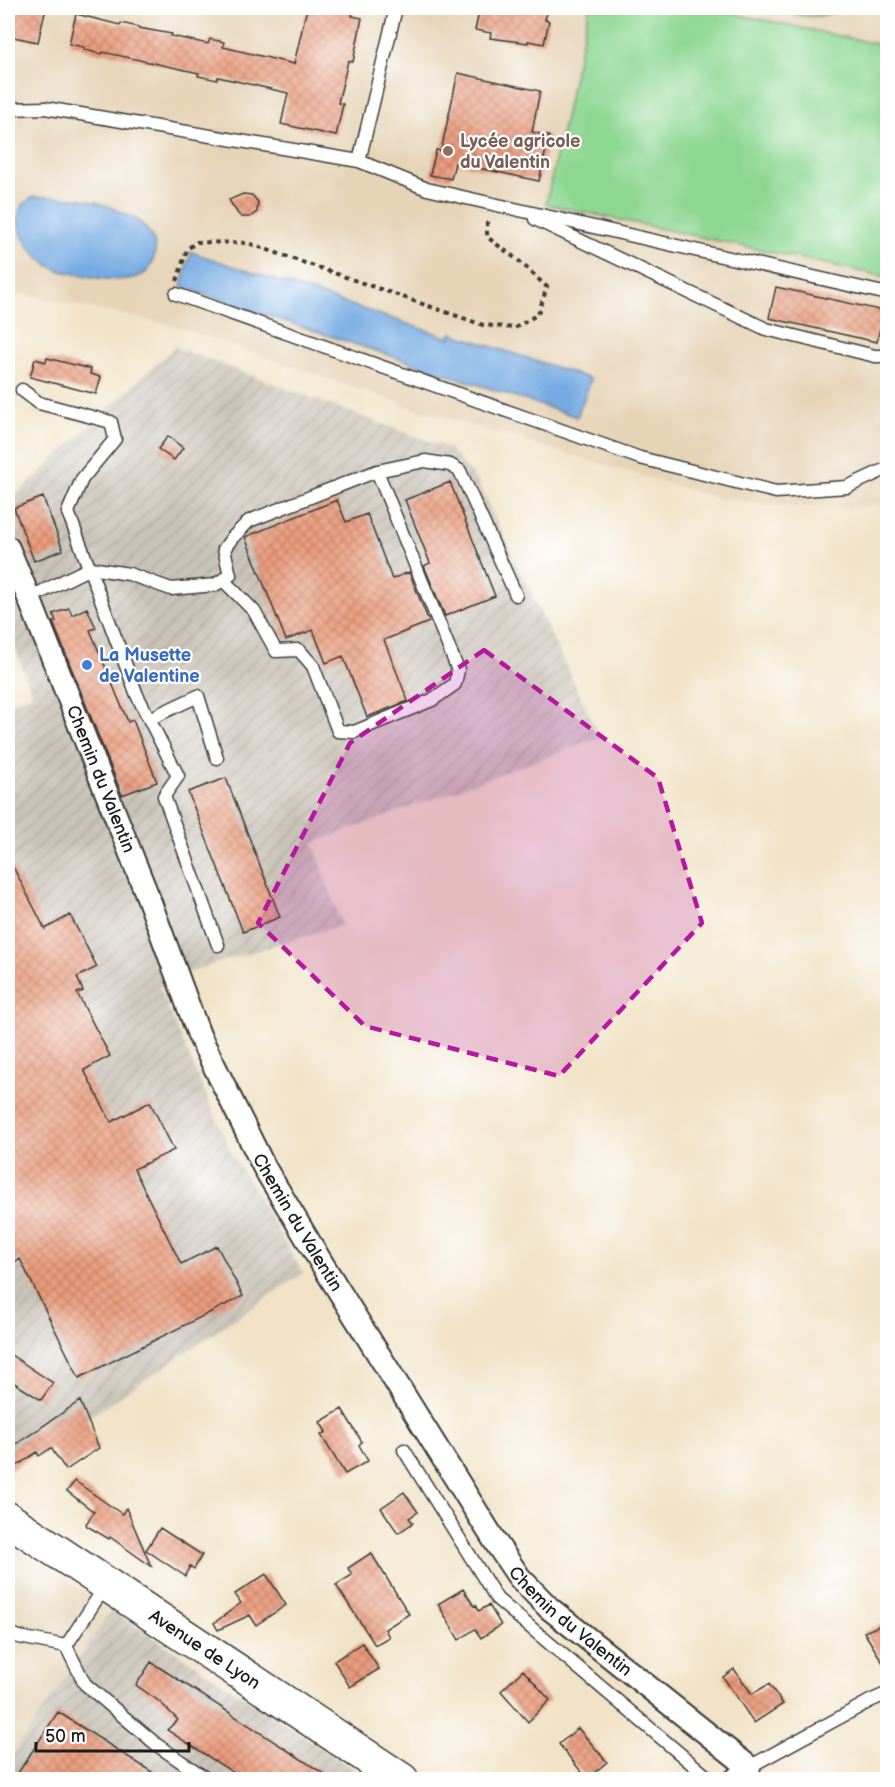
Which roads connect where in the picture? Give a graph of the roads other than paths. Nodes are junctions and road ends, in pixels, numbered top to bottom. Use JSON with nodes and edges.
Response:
{"nodes":[{"id":1,"x":396,"y":8,"type":"edge"},
{"id":2,"x":8,"y":109,"type":"edge"},
{"id":3,"x":359,"y":161,"type":"junction"},
{"id":4,"x":515,"y":209,"type":"junction"},
{"id":5,"x":176,"y":294,"type":"road end"},
{"id":6,"x":888,"y":294,"type":"edge"},
{"id":7,"x":888,"y":356,"type":"edge"},
{"id":8,"x":22,"y":390,"type":"dead end"},
{"id":9,"x":888,"y":468,"type":"edge"},
{"id":10,"x":377,"y":471,"type":"junction"},
{"id":11,"x":8,"y":548,"type":"edge"},
{"id":12,"x":90,"y":568,"type":"junction"},
{"id":13,"x":222,"y":580,"type":"junction"},
{"id":14,"x":516,"y":595,"type":"dead end"},
{"id":15,"x":30,"y":598,"type":"junction"},
{"id":16,"x":149,"y":719,"type":"junction"},
{"id":17,"x":217,"y":758,"type":"dead end"},
{"id":18,"x":218,"y":945,"type":"dead end"},
{"id":19,"x":404,"y":1450,"type":"dead end"},
{"id":20,"x":8,"y":1520,"type":"edge"},
{"id":21,"x":107,"y":1584,"type":"junction"},
{"id":22,"x":8,"y":1632,"type":"edge"},
{"id":23,"x":66,"y":1646,"type":"junction"},
{"id":24,"x":888,"y":1693,"type":"edge"},
{"id":25,"x":742,"y":1773,"type":"edge"},
{"id":26,"x":208,"y":1779,"type":"edge"},
{"id":27,"x":402,"y":1779,"type":"edge"},
{"id":28,"x":711,"y":1779,"type":"edge"}],
"edges":[{"from":1,"to":3,"type":"lane"},
{"from":2,"to":3,"type":"lane"},
{"from":3,"to":4,"type":"lane"},
{"from":4,"to":6,"type":"lane"},
{"from":4,"to":7,"type":"lane"},
{"from":5,"to":9,"type":"lane"},
{"from":8,"to":12,"type":"lane"},
{"from":10,"to":13,"type":"lane"},
{"from":10,"to":13,"type":"lane"},
{"from":10,"to":14,"type":"lane"},
{"from":11,"to":15,"type":"street","name":"Chemin du Valentin"},
{"from":12,"to":13,"type":"lane"},
{"from":12,"to":15,"type":"lane"},
{"from":12,"to":16,"type":"lane"},
{"from":15,"to":25,"type":"street","name":"Chemin du Valentin"},
{"from":16,"to":17,"type":"lane"},
{"from":16,"to":18,"type":"lane"},
{"from":19,"to":28,"type":"lane"},
{"from":20,"to":21,"type":"main road","name":"Avenue de Lyon"},
{"from":21,"to":23,"type":"lane"},
{"from":21,"to":27,"type":"main road","name":"Avenue de Lyon"},
{"from":22,"to":23,"type":"lane"},
{"from":23,"to":26,"type":"lane"},
{"from":24,"to":25,"type":"lane"}]}
